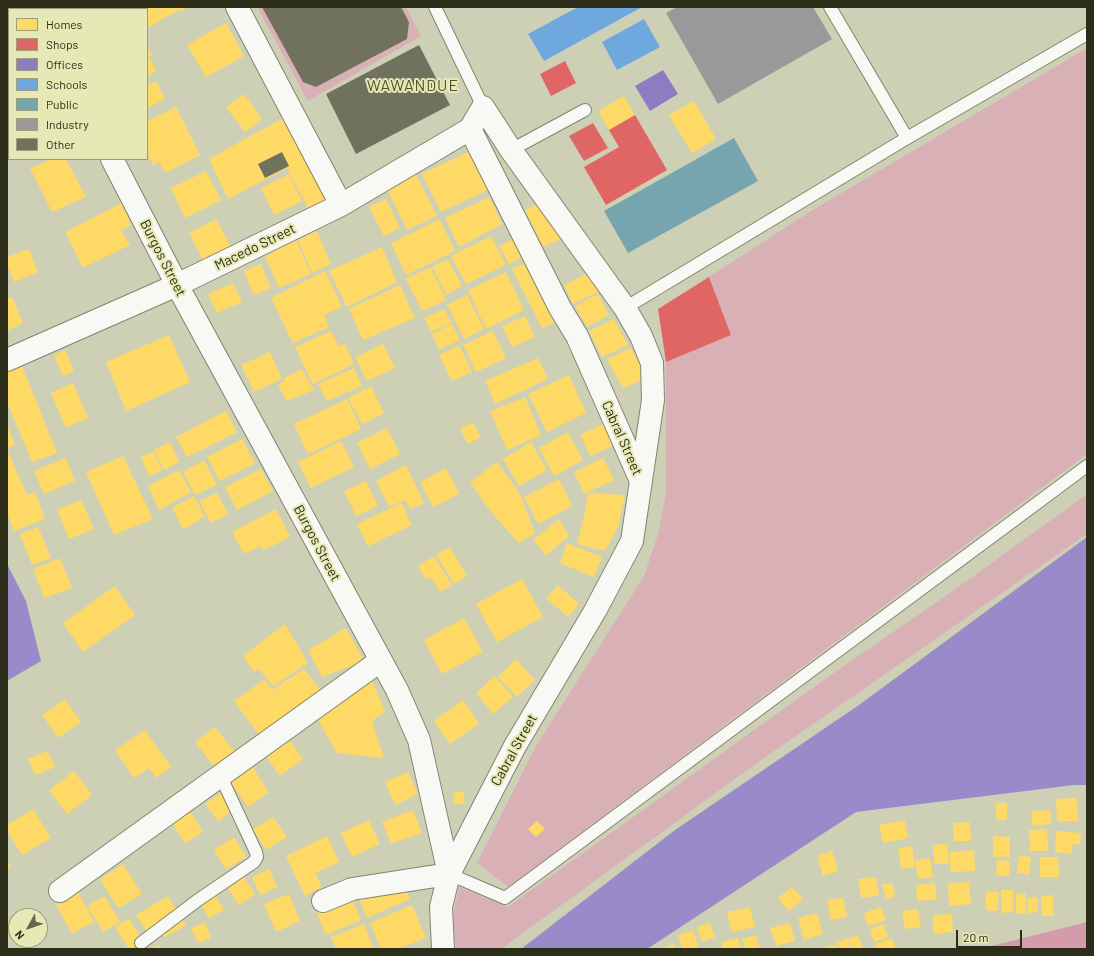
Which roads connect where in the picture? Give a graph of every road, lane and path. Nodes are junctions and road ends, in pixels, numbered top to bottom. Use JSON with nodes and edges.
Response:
{"nodes":[{"id":1,"x":237,"y":7,"type":"edge"},
{"id":2,"x":435,"y":7,"type":"edge"},
{"id":3,"x":830,"y":7,"type":"edge"},
{"id":4,"x":1087,"y":34,"type":"edge"},
{"id":5,"x":483,"y":106,"type":"junction"},
{"id":6,"x":585,"y":110,"type":"dead end"},
{"id":7,"x":470,"y":130,"type":"junction"},
{"id":8,"x":907,"y":138,"type":"junction"},
{"id":9,"x":511,"y":150,"type":"junction"},
{"id":10,"x":113,"y":160,"type":"edge"},
{"id":11,"x":341,"y":205,"type":"junction"},
{"id":12,"x":177,"y":285,"type":"junction"},
{"id":13,"x":625,"y":308,"type":"junction"},
{"id":14,"x":7,"y":360,"type":"edge"},
{"id":15,"x":1087,"y":466,"type":"edge"},
{"id":16,"x":641,"y":481,"type":"junction"},
{"id":17,"x":380,"y":661,"type":"junction"},
{"id":18,"x":220,"y":777,"type":"junction"},
{"id":19,"x":449,"y":874,"type":"junction"},
{"id":20,"x":60,"y":891,"type":"dead end"},
{"id":21,"x":323,"y":901,"type":"dead end"},
{"id":22,"x":141,"y":943,"type":"dead end"},
{"id":23,"x":443,"y":949,"type":"edge"}],
"edges":[{"from":1,"to":11,"type":"street"},
{"from":2,"to":5,"type":"lane"},
{"from":3,"to":8,"type":"lane"},
{"from":4,"to":8,"type":"lane"},
{"from":5,"to":7,"type":"street"},
{"from":5,"to":9,"type":"street"},
{"from":6,"to":9,"type":"lane"},
{"from":7,"to":11,"type":"street","name":"Macedo Street"},
{"from":7,"to":16,"type":"street","name":"Cabral Street"},
{"from":8,"to":13,"type":"lane"},
{"from":9,"to":13,"type":"street"},
{"from":10,"to":12,"type":"street","name":"Burgos Street"},
{"from":11,"to":12,"type":"street","name":"Macedo Street"},
{"from":12,"to":14,"type":"street","name":"Macedo Street"},
{"from":12,"to":17,"type":"street","name":"Burgos Street"},
{"from":13,"to":16,"type":"street"},
{"from":15,"to":19,"type":"lane"},
{"from":16,"to":19,"type":"street","name":"Cabral Street"},
{"from":17,"to":18,"type":"street"},
{"from":17,"to":19,"type":"street","name":"Burgos Street"},
{"from":18,"to":20,"type":"street"},
{"from":18,"to":22,"type":"lane"},
{"from":19,"to":21,"type":"street"},
{"from":19,"to":23,"type":"street","name":"Burgos Street"}]}
